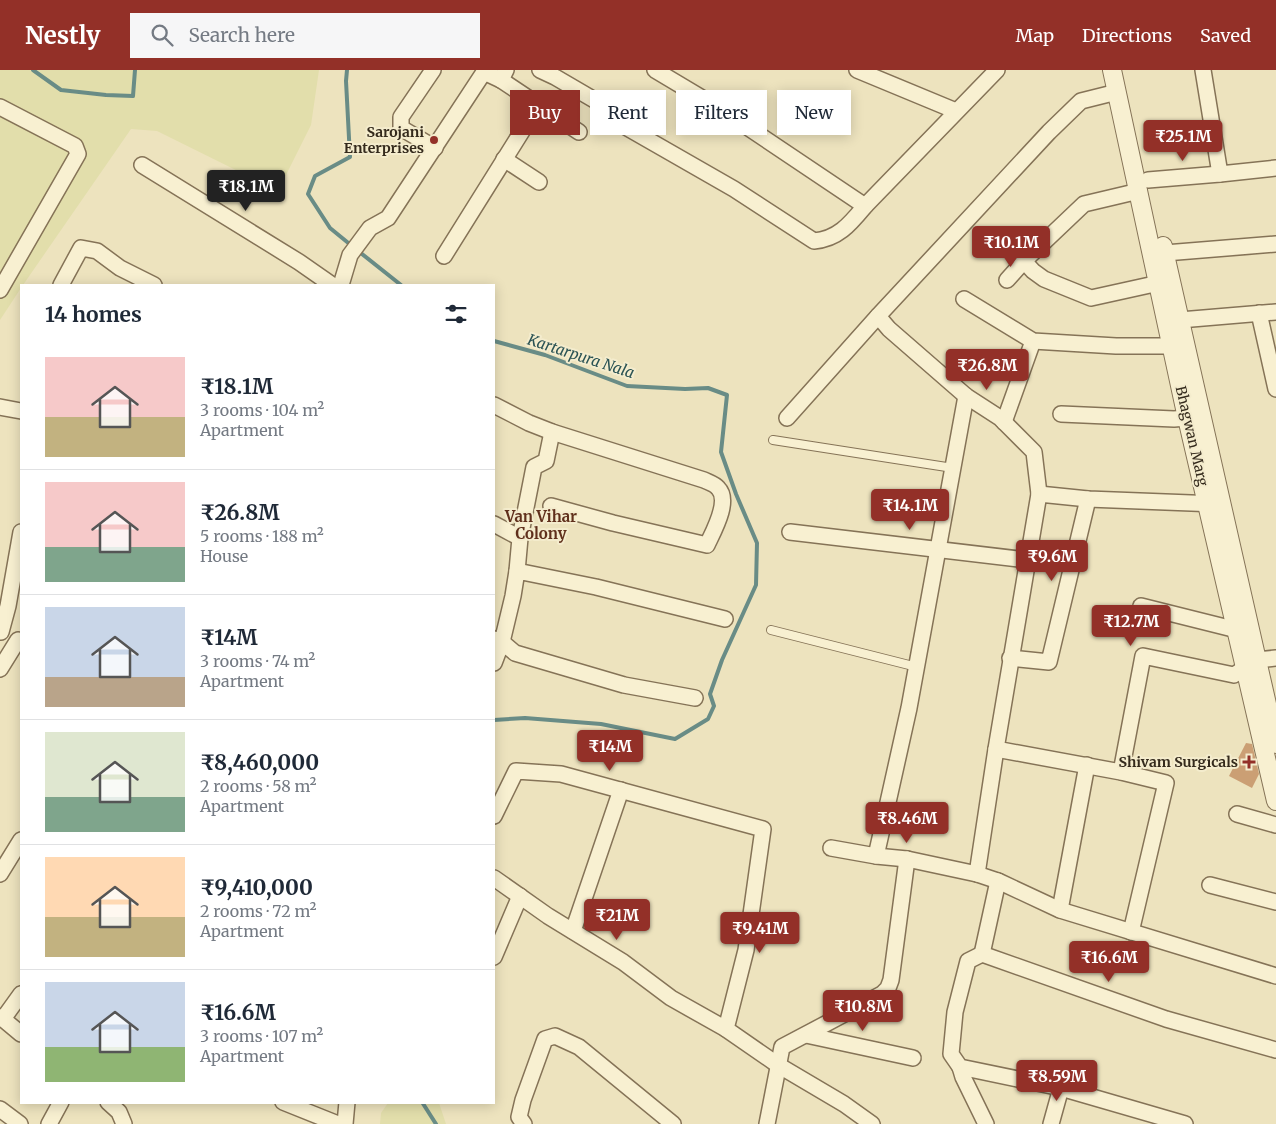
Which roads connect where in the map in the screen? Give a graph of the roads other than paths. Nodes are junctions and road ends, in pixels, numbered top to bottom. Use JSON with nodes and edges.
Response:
{"nodes":[{"id":1,"x":433,"y":70,"type":"edge"},
{"id":2,"x":540,"y":70,"type":"edge"},
{"id":3,"x":654,"y":70,"type":"edge"},
{"id":4,"x":997,"y":70,"type":"edge"},
{"id":5,"x":1112,"y":70,"type":"edge"},
{"id":6,"x":1123,"y":70,"type":"edge"},
{"id":7,"x":1203,"y":70,"type":"edge"},
{"id":8,"x":483,"y":71,"type":"edge"},
{"id":9,"x":864,"y":71,"type":"edge"},
{"id":10,"x":504,"y":75,"type":"edge"},
{"id":11,"x":522,"y":90,"type":"edge"},
{"id":12,"x":1117,"y":92,"type":"junction"},
{"id":13,"x":0,"y":107,"type":"edge"},
{"id":14,"x":956,"y":111,"type":"junction"},
{"id":15,"x":519,"y":135,"type":"edge"},
{"id":16,"x":435,"y":148,"type":"junction"},
{"id":17,"x":504,"y":159,"type":"junction"},
{"id":18,"x":142,"y":165,"type":"dead end"},
{"id":19,"x":1276,"y":168,"type":"edge"},
{"id":20,"x":1220,"y":174,"type":"junction"},
{"id":21,"x":540,"y":182,"type":"dead end"},
{"id":22,"x":1143,"y":185,"type":"junction"},
{"id":23,"x":865,"y":206,"type":"junction"},
{"id":24,"x":1276,"y":244,"type":"edge"},
{"id":25,"x":1165,"y":253,"type":"junction"},
{"id":26,"x":444,"y":256,"type":"dead end"},
{"id":27,"x":1024,"y":262,"type":"junction"},
{"id":28,"x":1006,"y":280,"type":"dead end"},
{"id":29,"x":1159,"y":283,"type":"junction"},
{"id":30,"x":62,"y":284,"type":"edge"},
{"id":31,"x":152,"y":284,"type":"edge"},
{"id":32,"x":331,"y":284,"type":"edge"},
{"id":33,"x":341,"y":284,"type":"edge"},
{"id":34,"x":0,"y":290,"type":"edge"},
{"id":35,"x":964,"y":299,"type":"dead end"},
{"id":36,"x":1276,"y":312,"type":"edge"},
{"id":37,"x":1258,"y":313,"type":"junction"},
{"id":38,"x":878,"y":316,"type":"junction"},
{"id":39,"x":1173,"y":320,"type":"junction"},
{"id":40,"x":1033,"y":341,"type":"junction"},
{"id":41,"x":1172,"y":346,"type":"junction"},
{"id":42,"x":1276,"y":389,"type":"edge"},
{"id":43,"x":966,"y":396,"type":"junction"},
{"id":44,"x":495,"y":406,"type":"edge"},
{"id":45,"x":0,"y":407,"type":"edge"},
{"id":46,"x":20,"y":411,"type":"edge"},
{"id":47,"x":1061,"y":414,"type":"dead end"},
{"id":48,"x":1194,"y":417,"type":"junction"},
{"id":49,"x":787,"y":418,"type":"dead end"},
{"id":50,"x":1004,"y":422,"type":"junction"},
{"id":51,"x":552,"y":432,"type":"junction"},
{"id":52,"x":773,"y":440,"type":"dead end"},
{"id":53,"x":953,"y":468,"type":"junction"},
{"id":54,"x":1038,"y":494,"type":"junction"},
{"id":55,"x":1088,"y":499,"type":"junction"},
{"id":56,"x":1214,"y":504,"type":"junction"},
{"id":57,"x":551,"y":506,"type":"dead end"},
{"id":58,"x":495,"y":525,"type":"edge"},
{"id":59,"x":790,"y":532,"type":"dead end"},
{"id":60,"x":20,"y":538,"type":"edge"},
{"id":61,"x":520,"y":538,"type":"junction"},
{"id":62,"x":938,"y":549,"type":"junction"},
{"id":63,"x":1027,"y":560,"type":"junction"},
{"id":64,"x":517,"y":571,"type":"junction"},
{"id":65,"x":1141,"y":606,"type":"dead end"},
{"id":66,"x":725,"y":619,"type":"dead end"},
{"id":67,"x":771,"y":630,"type":"dead end"},
{"id":68,"x":1237,"y":630,"type":"junction"},
{"id":69,"x":1,"y":631,"type":"edge"},
{"id":70,"x":20,"y":641,"type":"edge"},
{"id":71,"x":498,"y":641,"type":"edge"},
{"id":72,"x":495,"y":658,"type":"edge"},
{"id":73,"x":1010,"y":658,"type":"junction"},
{"id":74,"x":1276,"y":658,"type":"edge"},
{"id":75,"x":1251,"y":664,"type":"junction"},
{"id":76,"x":917,"y":667,"type":"junction"},
{"id":77,"x":0,"y":669,"type":"edge"},
{"id":78,"x":695,"y":698,"type":"dead end"},
{"id":79,"x":1276,"y":744,"type":"edge"},
{"id":80,"x":996,"y":748,"type":"junction"},
{"id":81,"x":1087,"y":765,"type":"junction"},
{"id":82,"x":1121,"y":772,"type":"junction"},
{"id":83,"x":621,"y":790,"type":"junction"},
{"id":84,"x":1276,"y":801,"type":"edge"},
{"id":85,"x":495,"y":814,"type":"edge"},
{"id":86,"x":1237,"y":814,"type":"dead end"},
{"id":87,"x":1276,"y":825,"type":"edge"},
{"id":88,"x":19,"y":847,"type":"edge"},
{"id":89,"x":830,"y":848,"type":"dead end"},
{"id":90,"x":876,"y":856,"type":"junction"},
{"id":91,"x":907,"y":859,"type":"junction"},
{"id":92,"x":0,"y":874,"type":"edge"},
{"id":93,"x":977,"y":874,"type":"junction"},
{"id":94,"x":495,"y":879,"type":"edge"},
{"id":95,"x":998,"y":881,"type":"junction"},
{"id":96,"x":1210,"y":885,"type":"dead end"},
{"id":97,"x":520,"y":896,"type":"junction"},
{"id":98,"x":1276,"y":902,"type":"edge"},
{"id":99,"x":1060,"y":910,"type":"junction"},
{"id":100,"x":573,"y":931,"type":"junction"},
{"id":101,"x":1132,"y":932,"type":"junction"},
{"id":102,"x":982,"y":954,"type":"junction"},
{"id":103,"x":495,"y":955,"type":"edge"},
{"id":104,"x":1276,"y":976,"type":"edge"},
{"id":105,"x":20,"y":995,"type":"edge"},
{"id":106,"x":1,"y":1018,"type":"edge"},
{"id":107,"x":726,"y":1029,"type":"junction"},
{"id":108,"x":20,"y":1033,"type":"edge"},
{"id":109,"x":806,"y":1035,"type":"junction"},
{"id":110,"x":1276,"y":1050,"type":"edge"},
{"id":111,"x":913,"y":1058,"type":"dead end"},
{"id":112,"x":778,"y":1065,"type":"junction"},
{"id":113,"x":960,"y":1067,"type":"junction"},
{"id":114,"x":1061,"y":1088,"type":"junction"},
{"id":115,"x":60,"y":1104,"type":"edge"},
{"id":116,"x":110,"y":1104,"type":"edge"},
{"id":117,"x":288,"y":1104,"type":"edge"},
{"id":118,"x":347,"y":1104,"type":"edge"},
{"id":119,"x":0,"y":1109,"type":"edge"},
{"id":120,"x":1145,"y":1118,"type":"edge"},
{"id":121,"x":20,"y":1124,"type":"edge"},
{"id":122,"x":49,"y":1124,"type":"edge"},
{"id":123,"x":124,"y":1124,"type":"edge"},
{"id":124,"x":338,"y":1124,"type":"edge"},
{"id":125,"x":345,"y":1124,"type":"edge"},
{"id":126,"x":524,"y":1124,"type":"edge"},
{"id":127,"x":672,"y":1124,"type":"edge"},
{"id":128,"x":767,"y":1124,"type":"edge"},
{"id":129,"x":872,"y":1124,"type":"edge"},
{"id":130,"x":986,"y":1124,"type":"edge"},
{"id":131,"x":1051,"y":1124,"type":"edge"},
{"id":132,"x":1185,"y":1124,"type":"edge"}],
"edges":[{"from":1,"to":16,"type":"street"},
{"from":2,"to":23,"type":"street"},
{"from":3,"to":23,"type":"street"},
{"from":4,"to":14,"type":"street"},
{"from":5,"to":12,"type":"street","name":"Bhagwan Marg"},
{"from":6,"to":22,"type":"street","name":"Bhagwan Marg"},
{"from":7,"to":20,"type":"street"},
{"from":8,"to":10,"type":"street"},
{"from":8,"to":16,"type":"street"},
{"from":9,"to":14,"type":"street"},
{"from":10,"to":11,"type":"street"},
{"from":12,"to":22,"type":"street","name":"Bhagwan Marg"},
{"from":12,"to":38,"type":"street"},
{"from":13,"to":34,"type":"street"},
{"from":14,"to":23,"type":"street"},
{"from":15,"to":17,"type":"street"},
{"from":16,"to":33,"type":"street"},
{"from":17,"to":21,"type":"street"},
{"from":17,"to":26,"type":"street"},
{"from":18,"to":32,"type":"street"},
{"from":19,"to":20,"type":"street"},
{"from":20,"to":22,"type":"street"},
{"from":22,"to":25,"type":"street","name":"Bhagwan Marg"},
{"from":22,"to":27,"type":"street"},
{"from":22,"to":29,"type":"street","name":"Bhagwan Marg"},
{"from":24,"to":25,"type":"street"},
{"from":25,"to":39,"type":"street","name":"Bhagwan Marg"},
{"from":27,"to":28,"type":"street"},
{"from":27,"to":29,"type":"street"},
{"from":29,"to":39,"type":"street","name":"Bhagwan Marg"},
{"from":30,"to":31,"type":"street"},
{"from":35,"to":40,"type":"street"},
{"from":36,"to":37,"type":"street"},
{"from":37,"to":39,"type":"street"},
{"from":37,"to":42,"type":"street"},
{"from":38,"to":43,"type":"street"},
{"from":38,"to":49,"type":"street"},
{"from":39,"to":41,"type":"street","name":"Bhagwan Marg"},
{"from":39,"to":48,"type":"street","name":"Bhagwan Marg"},
{"from":40,"to":41,"type":"street"},
{"from":40,"to":50,"type":"street"},
{"from":41,"to":48,"type":"street","name":"Bhagwan Marg"},
{"from":43,"to":50,"type":"street"},
{"from":43,"to":53,"type":"street"},
{"from":44,"to":51,"type":"street"},
{"from":45,"to":46,"type":"street"},
{"from":47,"to":48,"type":"street"},
{"from":48,"to":56,"type":"street","name":"Bhagwan Marg"},
{"from":50,"to":54,"type":"street"},
{"from":51,"to":57,"type":"street"},
{"from":51,"to":61,"type":"street"},
{"from":52,"to":53,"type":"lane"},
{"from":53,"to":62,"type":"street"},
{"from":54,"to":55,"type":"street"},
{"from":54,"to":63,"type":"street"},
{"from":55,"to":56,"type":"street"},
{"from":55,"to":73,"type":"street"},
{"from":56,"to":68,"type":"street","name":"Bhagwan Marg"},
{"from":56,"to":75,"type":"street","name":"Bhagwan Marg"},
{"from":58,"to":61,"type":"street"},
{"from":59,"to":62,"type":"street"},
{"from":60,"to":69,"type":"street"},
{"from":61,"to":64,"type":"street"},
{"from":62,"to":63,"type":"street"},
{"from":62,"to":76,"type":"street"},
{"from":63,"to":73,"type":"street"},
{"from":64,"to":66,"type":"street"},
{"from":64,"to":71,"type":"street"},
{"from":65,"to":68,"type":"street"},
{"from":67,"to":76,"type":"lane"},
{"from":68,"to":75,"type":"street","name":"Bhagwan Marg"},
{"from":69,"to":70,"type":"street"},
{"from":70,"to":77,"type":"street"},
{"from":71,"to":72,"type":"street"},
{"from":71,"to":78,"type":"street"},
{"from":73,"to":80,"type":"street"},
{"from":74,"to":75,"type":"street"},
{"from":75,"to":79,"type":"street","name":"Bhagwan Marg"},
{"from":75,"to":82,"type":"street"},
{"from":75,"to":84,"type":"street","name":"Bhagwan Marg"},
{"from":76,"to":90,"type":"street"},
{"from":80,"to":81,"type":"street"},
{"from":80,"to":93,"type":"street"},
{"from":81,"to":82,"type":"street"},
{"from":81,"to":99,"type":"street"},
{"from":82,"to":101,"type":"street"},
{"from":83,"to":85,"type":"street"},
{"from":83,"to":100,"type":"street"},
{"from":83,"to":107,"type":"street"},
{"from":86,"to":87,"type":"street"},
{"from":88,"to":92,"type":"street"},
{"from":89,"to":90,"type":"street"},
{"from":90,"to":91,"type":"street"},
{"from":91,"to":93,"type":"street"},
{"from":91,"to":109,"type":"street"},
{"from":93,"to":95,"type":"street"},
{"from":94,"to":97,"type":"street"},
{"from":95,"to":99,"type":"street"},
{"from":95,"to":102,"type":"street"},
{"from":96,"to":98,"type":"street"},
{"from":97,"to":100,"type":"street"},
{"from":97,"to":103,"type":"street"},
{"from":99,"to":101,"type":"street"},
{"from":100,"to":107,"type":"street"},
{"from":101,"to":104,"type":"street"},
{"from":102,"to":110,"type":"street"},
{"from":102,"to":113,"type":"street"},
{"from":105,"to":106,"type":"street"},
{"from":106,"to":108,"type":"street"},
{"from":107,"to":112,"type":"street"},
{"from":109,"to":111,"type":"street"},
{"from":109,"to":112,"type":"street"},
{"from":112,"to":128,"type":"street"},
{"from":112,"to":129,"type":"street"},
{"from":113,"to":114,"type":"street"},
{"from":113,"to":130,"type":"street"},
{"from":114,"to":120,"type":"street"},
{"from":114,"to":131,"type":"street"},
{"from":115,"to":122,"type":"street"},
{"from":116,"to":123,"type":"street"},
{"from":117,"to":124,"type":"street"},
{"from":118,"to":125,"type":"street"},
{"from":119,"to":121,"type":"street"},
{"from":120,"to":132,"type":"street"},
{"from":126,"to":127,"type":"street"}]}
